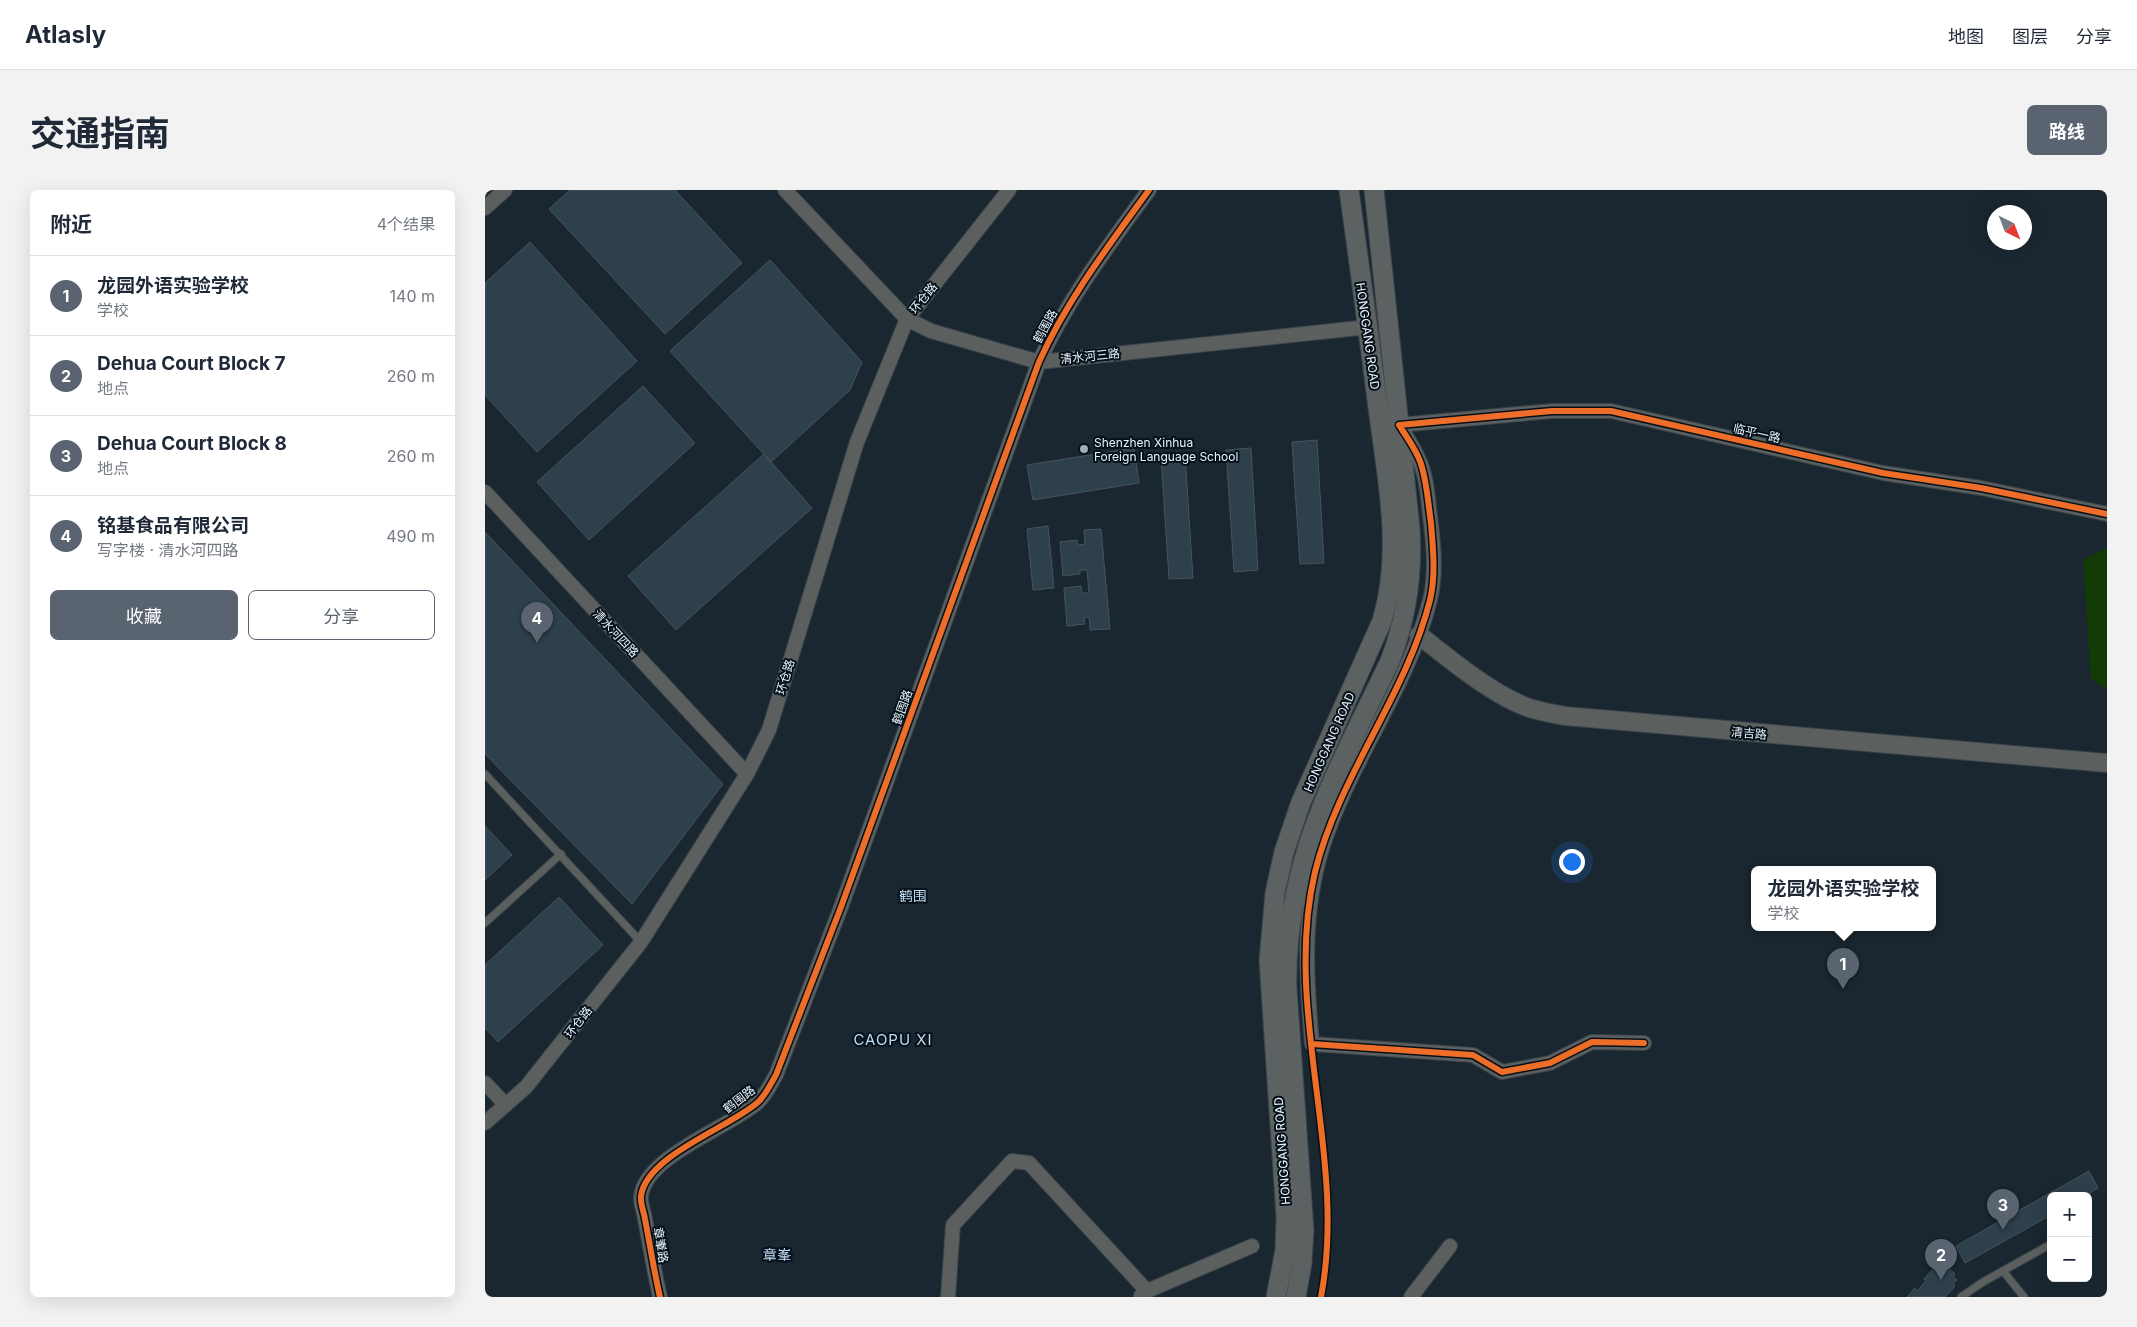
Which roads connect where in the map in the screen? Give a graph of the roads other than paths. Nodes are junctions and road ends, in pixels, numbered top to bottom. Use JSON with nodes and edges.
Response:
{"nodes":[{"id":1,"x":505,"y":190,"type":"edge"},
{"id":2,"x":785,"y":190,"type":"edge"},
{"id":3,"x":1009,"y":190,"type":"edge"},
{"id":4,"x":1149,"y":190,"type":"edge"},
{"id":5,"x":1349,"y":190,"type":"edge"},
{"id":6,"x":1374,"y":190,"type":"edge"},
{"id":7,"x":485,"y":208,"type":"edge"},
{"id":8,"x":907,"y":319,"type":"junction"},
{"id":9,"x":1367,"y":327,"type":"junction"},
{"id":10,"x":1039,"y":362,"type":"junction"},
{"id":11,"x":1399,"y":425,"type":"junction"},
{"id":12,"x":485,"y":493,"type":"edge"},
{"id":13,"x":2107,"y":514,"type":"edge"},
{"id":14,"x":1419,"y":635,"type":"junction"},
{"id":15,"x":2105,"y":762,"type":"edge"},
{"id":16,"x":485,"y":774,"type":"edge"},
{"id":17,"x":747,"y":774,"type":"junction"},
{"id":18,"x":561,"y":854,"type":"junction"},
{"id":19,"x":485,"y":923,"type":"edge"},
{"id":20,"x":641,"y":942,"type":"junction"},
{"id":21,"x":1644,"y":1043,"type":"dead end"},
{"id":22,"x":485,"y":1083,"type":"edge"},
{"id":23,"x":506,"y":1105,"type":"junction"},
{"id":24,"x":485,"y":1123,"type":"edge"},
{"id":25,"x":641,"y":1196,"type":"joint"},
{"id":26,"x":1251,"y":1246,"type":"dead end"},
{"id":27,"x":1450,"y":1246,"type":"dead end"},
{"id":28,"x":2047,"y":1246,"type":"edge"},
{"id":29,"x":2003,"y":1271,"type":"junction"},
{"id":30,"x":1144,"y":1294,"type":"edge"},
{"id":31,"x":660,"y":1297,"type":"edge"},
{"id":32,"x":949,"y":1297,"type":"edge"},
{"id":33,"x":1276,"y":1297,"type":"edge"},
{"id":34,"x":1296,"y":1297,"type":"edge"},
{"id":35,"x":1411,"y":1297,"type":"edge"},
{"id":36,"x":1961,"y":1297,"type":"edge"},
{"id":37,"x":2024,"y":1297,"type":"edge"}],
"edges":[{"from":1,"to":7,"type":"street"},
{"from":2,"to":8,"type":"street","name":"清水河三路"},
{"from":3,"to":8,"type":"street","name":"环仓路"},
{"from":4,"to":10,"type":"street","name":"鹤围路"},
{"from":5,"to":9,"type":"main road","name":"HONGGANG ROAD"},
{"from":6,"to":11,"type":"main road","name":"HONGGANG ROAD"},
{"from":8,"to":10,"type":"street","name":"清水河三路"},
{"from":8,"to":17,"type":"street","name":"环仓路"},
{"from":9,"to":10,"type":"street","name":"清水河三路"},
{"from":9,"to":33,"type":"main road","name":"HONGGANG ROAD"},
{"from":10,"to":25,"type":"street","name":"鹤围路"},
{"from":11,"to":13,"type":"street","name":"临平一路"},
{"from":11,"to":14,"type":"street"},
{"from":11,"to":34,"type":"main road","name":"HONGGANG ROAD"},
{"from":12,"to":17,"type":"street","name":"清水河四路"},
{"from":14,"to":15,"type":"street","name":"清吉路"},
{"from":14,"to":21,"type":"street"},
{"from":16,"to":18,"type":"lane"},
{"from":17,"to":20,"type":"street","name":"环仓路"},
{"from":18,"to":19,"type":"lane"},
{"from":18,"to":20,"type":"lane"},
{"from":20,"to":23,"type":"street","name":"环仓路"},
{"from":22,"to":23,"type":"street"},
{"from":23,"to":24,"type":"street","name":"环仓路"},
{"from":25,"to":31,"type":"street","name":"章輋路"},
{"from":26,"to":30,"type":"street"},
{"from":27,"to":35,"type":"street"},
{"from":28,"to":29,"type":"lane"},
{"from":29,"to":36,"type":"lane"},
{"from":29,"to":37,"type":"lane"},
{"from":30,"to":32,"type":"street"}]}
